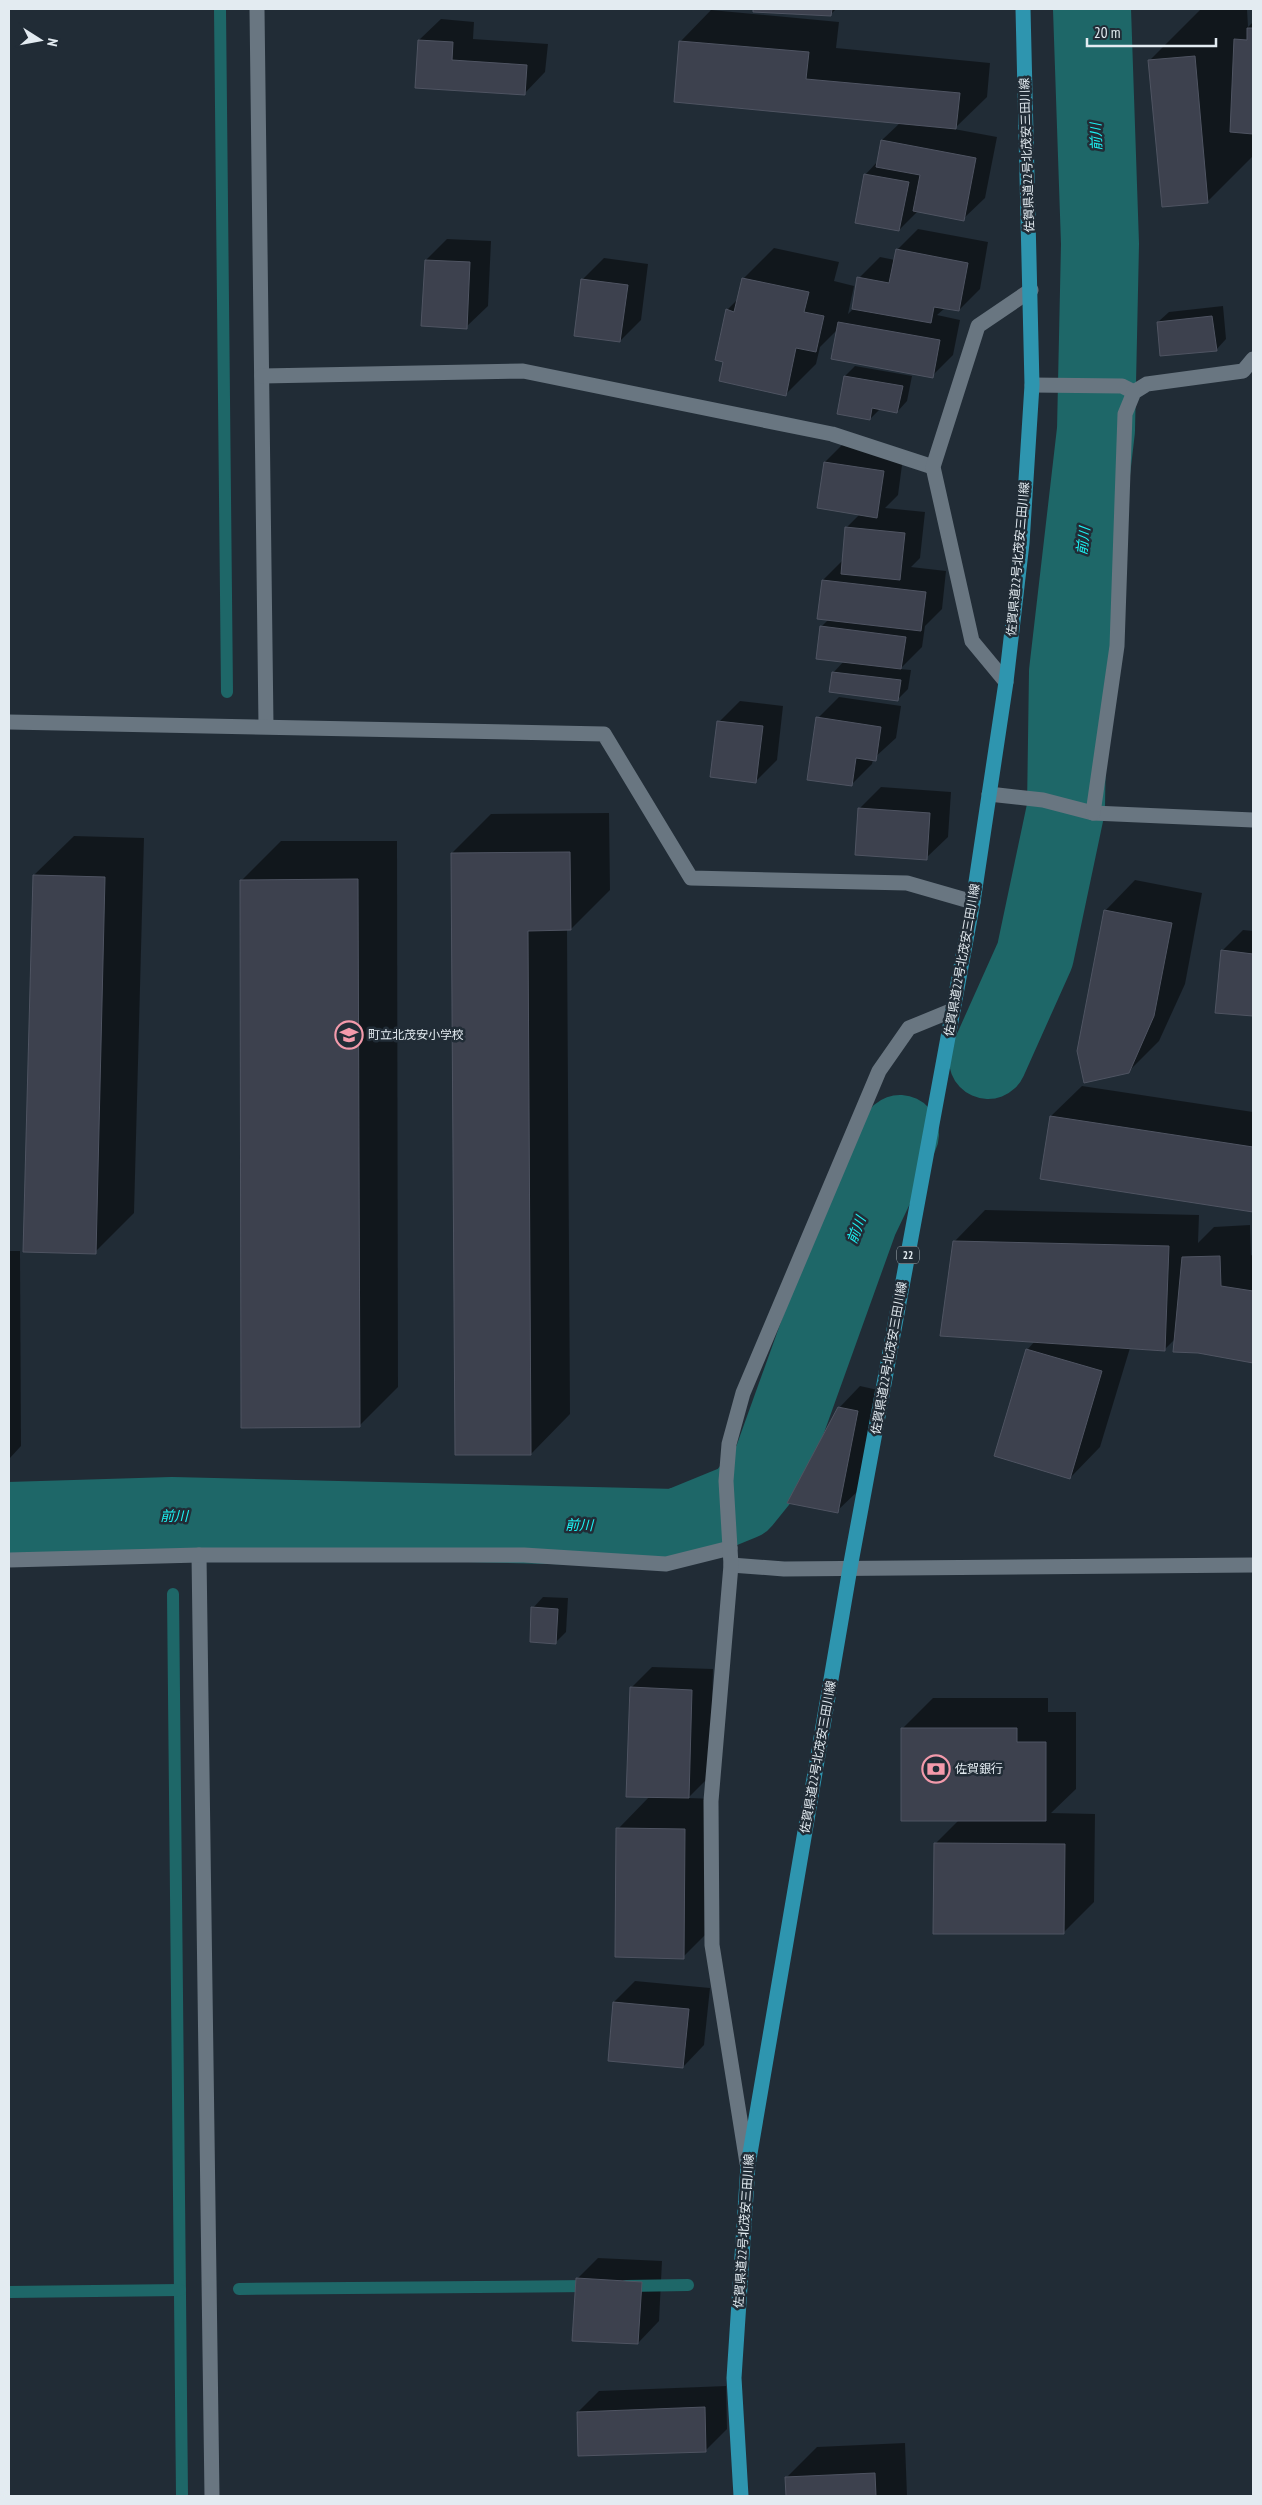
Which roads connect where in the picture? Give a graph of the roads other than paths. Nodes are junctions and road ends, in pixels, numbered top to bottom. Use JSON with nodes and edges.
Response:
{"nodes":[{"id":1,"x":257,"y":9,"type":"edge"},
{"id":2,"x":1023,"y":9,"type":"edge"},
{"id":3,"x":1031,"y":290,"type":"junction"},
{"id":4,"x":1253,"y":359,"type":"edge"},
{"id":5,"x":262,"y":376,"type":"junction"},
{"id":6,"x":1032,"y":385,"type":"junction"},
{"id":7,"x":1128,"y":389,"type":"junction"},
{"id":8,"x":933,"y":467,"type":"junction"},
{"id":9,"x":1006,"y":682,"type":"junction"},
{"id":10,"x":9,"y":722,"type":"edge"},
{"id":11,"x":266,"y":726,"type":"junction"},
{"id":12,"x":989,"y":794,"type":"junction"},
{"id":13,"x":1093,"y":813,"type":"junction"},
{"id":14,"x":1253,"y":820,"type":"edge"},
{"id":15,"x":973,"y":902,"type":"junction"},
{"id":16,"x":953,"y":1010,"type":"junction"},
{"id":17,"x":729,"y":1541,"type":"junction"},
{"id":18,"x":200,"y":1555,"type":"junction"},
{"id":19,"x":9,"y":1560,"type":"edge"},
{"id":20,"x":731,"y":1564,"type":"junction"},
{"id":21,"x":1253,"y":1565,"type":"edge"},
{"id":22,"x":850,"y":1568,"type":"junction"},
{"id":23,"x":748,"y":2165,"type":"junction"},
{"id":24,"x":212,"y":2496,"type":"edge"},
{"id":25,"x":741,"y":2496,"type":"edge"}],
"edges":[{"from":1,"to":5,"type":"street"},
{"from":2,"to":3,"type":"main road","name":"佐賀県道22号北茂安三田川線","number":"22"},
{"from":3,"to":6,"type":"main road","name":"佐賀県道22号北茂安三田川線","number":"22"},
{"from":3,"to":8,"type":"street"},
{"from":4,"to":7,"type":"street"},
{"from":5,"to":8,"type":"street"},
{"from":5,"to":11,"type":"street"},
{"from":6,"to":7,"type":"street"},
{"from":6,"to":9,"type":"main road","name":"佐賀県道22号北茂安三田川線","number":"22"},
{"from":7,"to":13,"type":"street"},
{"from":8,"to":9,"type":"street"},
{"from":9,"to":12,"type":"main road","name":"佐賀県道22号北茂安三田川線","number":"22"},
{"from":10,"to":11,"type":"street"},
{"from":11,"to":15,"type":"street"},
{"from":12,"to":13,"type":"street"},
{"from":12,"to":15,"type":"main road","name":"佐賀県道22号北茂安三田川線","number":"22"},
{"from":13,"to":14,"type":"street"},
{"from":15,"to":16,"type":"main road","name":"佐賀県道22号北茂安三田川線","number":"22"},
{"from":16,"to":17,"type":"street"},
{"from":16,"to":22,"type":"main road","name":"佐賀県道22号北茂安三田川線","number":"22"},
{"from":17,"to":18,"type":"street"},
{"from":17,"to":20,"type":"street"},
{"from":18,"to":19,"type":"street"},
{"from":18,"to":24,"type":"street"},
{"from":20,"to":22,"type":"street"},
{"from":20,"to":23,"type":"street"},
{"from":21,"to":22,"type":"street"},
{"from":22,"to":23,"type":"main road","name":"佐賀県道22号北茂安三田川線","number":"22"},
{"from":23,"to":25,"type":"main road","name":"佐賀県道22号北茂安三田川線","number":"22"}]}
